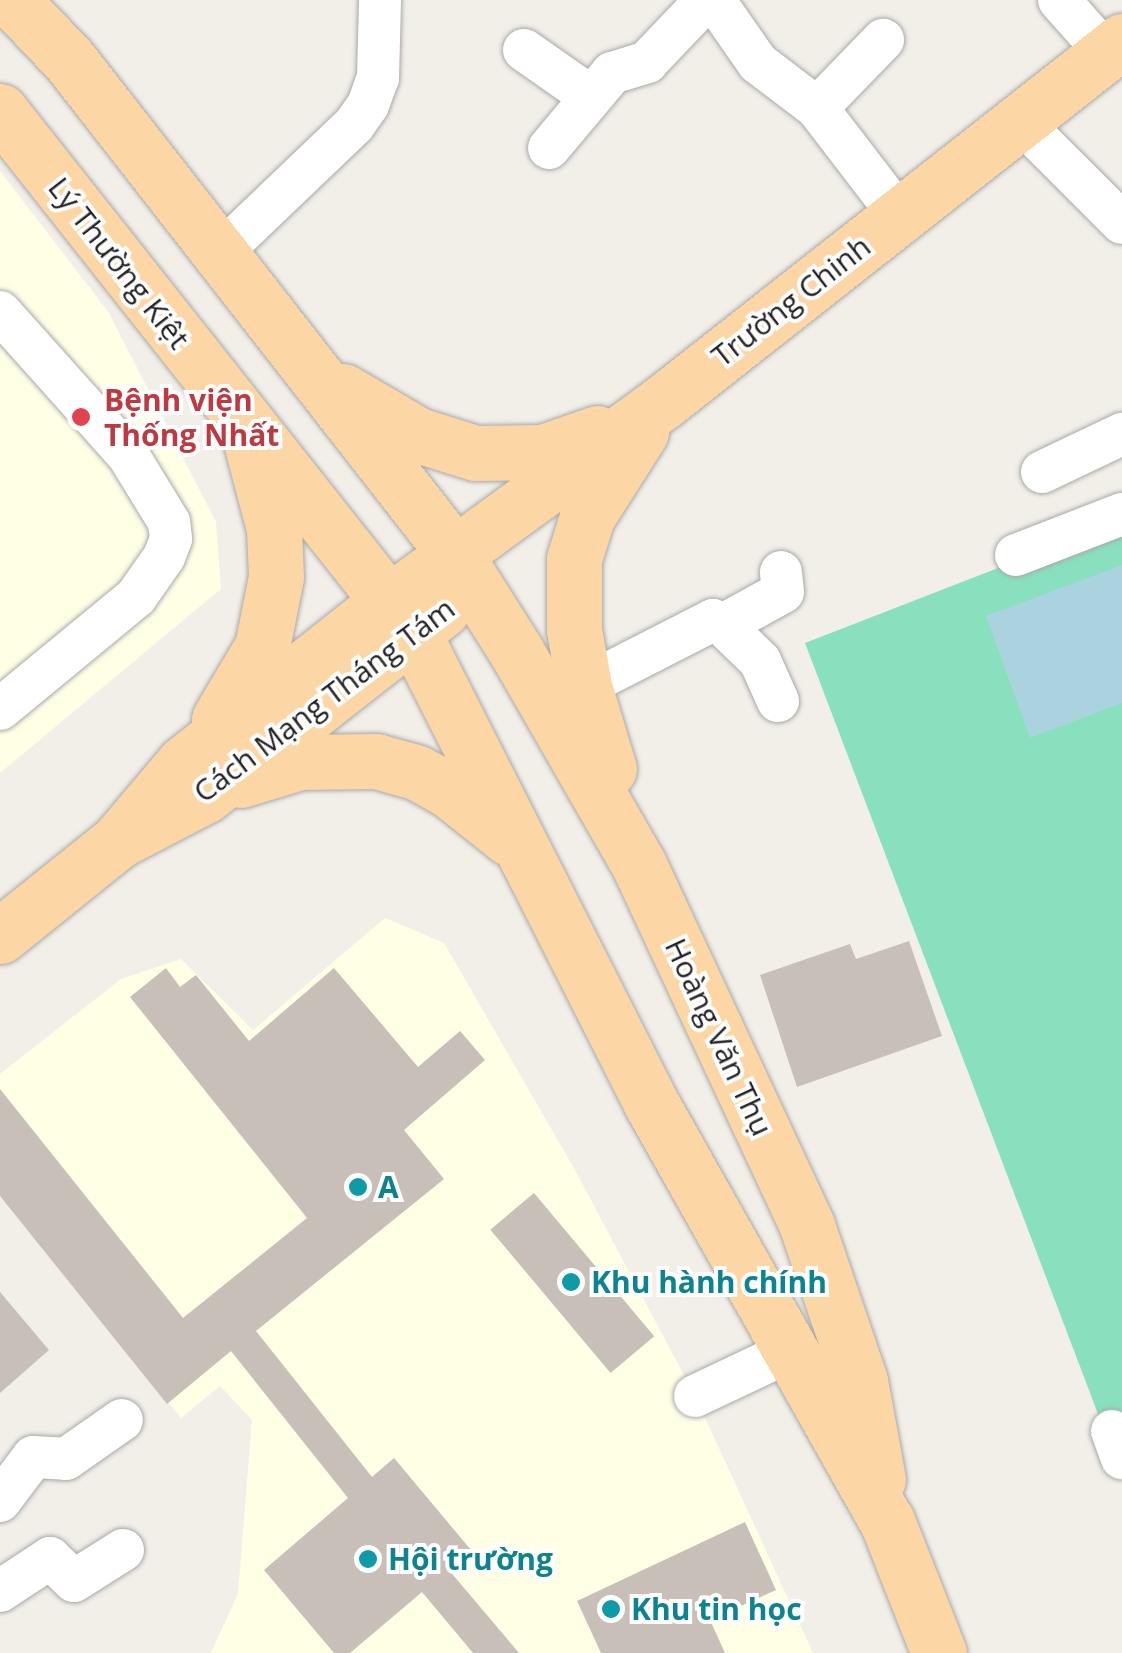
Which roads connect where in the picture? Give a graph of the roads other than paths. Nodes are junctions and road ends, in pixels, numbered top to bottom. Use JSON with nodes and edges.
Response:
{"nodes":[{"id":1,"x":12,"y":0,"type":"edge"},
{"id":2,"x":380,"y":0,"type":"edge"},
{"id":3,"x":706,"y":0,"type":"edge"},
{"id":4,"x":714,"y":0,"type":"edge"},
{"id":5,"x":1060,"y":0,"type":"edge"},
{"id":6,"x":883,"y":40,"type":"dead end"},
{"id":7,"x":1114,"y":47,"type":"edge"},
{"id":8,"x":524,"y":50,"type":"dead end"},
{"id":9,"x":591,"y":98,"type":"junction"},
{"id":10,"x":817,"y":108,"type":"junction"},
{"id":11,"x":0,"y":111,"type":"edge"},
{"id":12,"x":1020,"y":121,"type":"junction"},
{"id":13,"x":549,"y":148,"type":"dead end"},
{"id":14,"x":900,"y":216,"type":"junction"},
{"id":15,"x":1122,"y":222,"type":"edge"},
{"id":16,"x":219,"y":254,"type":"junction"},
{"id":17,"x":0,"y":312,"type":"edge"},
{"id":18,"x":295,"y":348,"type":"junction"},
{"id":19,"x":663,"y":402,"type":"junction"},
{"id":20,"x":245,"y":425,"type":"junction"},
{"id":21,"x":1122,"y":434,"type":"edge"},
{"id":22,"x":361,"y":436,"type":"junction"},
{"id":23,"x":1042,"y":472,"type":"dead end"},
{"id":24,"x":296,"y":485,"type":"junction"},
{"id":25,"x":1122,"y":514,"type":"edge"},
{"id":26,"x":1016,"y":555,"type":"dead end"},
{"id":27,"x":465,"y":568,"type":"junction"},
{"id":28,"x":781,"y":572,"type":"dead end"},
{"id":29,"x":402,"y":616,"type":"junction"},
{"id":30,"x":723,"y":624,"type":"junction"},
{"id":31,"x":584,"y":686,"type":"junction"},
{"id":32,"x":778,"y":701,"type":"dead end"},
{"id":33,"x":0,"y":708,"type":"edge"},
{"id":34,"x":195,"y":779,"type":"junction"},
{"id":35,"x":534,"y":864,"type":"junction"},
{"id":36,"x":639,"y":865,"type":"junction"},
{"id":37,"x":0,"y":936,"type":"edge"},
{"id":38,"x":788,"y":1352,"type":"junction"},
{"id":39,"x":695,"y":1396,"type":"dead end"},
{"id":40,"x":122,"y":1420,"type":"dead end"},
{"id":41,"x":3,"y":1485,"type":"edge"},
{"id":42,"x":886,"y":1521,"type":"junction"},
{"id":43,"x":123,"y":1550,"type":"dead end"},
{"id":44,"x":0,"y":1591,"type":"edge"},
{"id":45,"x":937,"y":1652,"type":"edge"}],
"edges":[{"from":1,"to":16,"type":"main road"},
{"from":2,"to":16,"type":"street"},
{"from":3,"to":9,"type":"street"},
{"from":4,"to":10,"type":"street"},
{"from":5,"to":7,"type":"street"},
{"from":6,"to":10,"type":"street"},
{"from":7,"to":12,"type":"main road","name":"Trường Chinh"},
{"from":8,"to":9,"type":"street"},
{"from":9,"to":13,"type":"street"},
{"from":10,"to":14,"type":"street"},
{"from":11,"to":20,"type":"main road","name":"Lý Thường Kiệt"},
{"from":12,"to":14,"type":"main road","name":"Trường Chinh"},
{"from":12,"to":15,"type":"street"},
{"from":14,"to":19,"type":"main road","name":"Trường Chinh"},
{"from":16,"to":18,"type":"main road"},
{"from":17,"to":33,"type":"street"},
{"from":18,"to":19,"type":"main road"},
{"from":18,"to":22,"type":"main road"},
{"from":19,"to":27,"type":"main road","name":"Trường Chinh"},
{"from":19,"to":31,"type":"main road"},
{"from":20,"to":24,"type":"main road","name":"Lý Thường Kiệt"},
{"from":20,"to":34,"type":"main road"},
{"from":21,"to":23,"type":"street"},
{"from":22,"to":24,"type":"main road"},
{"from":22,"to":27,"type":"main road"},
{"from":24,"to":29,"type":"main road","name":"Lý Thường Kiệt"},
{"from":25,"to":26,"type":"street"},
{"from":27,"to":29,"type":"main road","name":"Cách Mạng Tháng Tám"},
{"from":27,"to":36,"type":"main road","name":"Hoàng Văn Thụ"},
{"from":28,"to":30,"type":"street"},
{"from":29,"to":34,"type":"main road","name":"Cách Mạng Tháng Tám"},
{"from":29,"to":35,"type":"main road","name":"Hoàng Văn Thụ"},
{"from":30,"to":31,"type":"street"},
{"from":30,"to":32,"type":"street"},
{"from":31,"to":36,"type":"main road"},
{"from":34,"to":35,"type":"main road"},
{"from":34,"to":37,"type":"main road","name":"Cách Mạng Tháng Tám"},
{"from":35,"to":38,"type":"main road","name":"Hoàng Văn Thụ"},
{"from":36,"to":42,"type":"main road","name":"Hoàng Văn Thụ"},
{"from":38,"to":39,"type":"street"},
{"from":38,"to":42,"type":"main road","name":"Hoàng Văn Thụ"},
{"from":40,"to":41,"type":"street"},
{"from":42,"to":45,"type":"main road","name":"Hoàng Văn Thụ"},
{"from":43,"to":44,"type":"street"}]}
